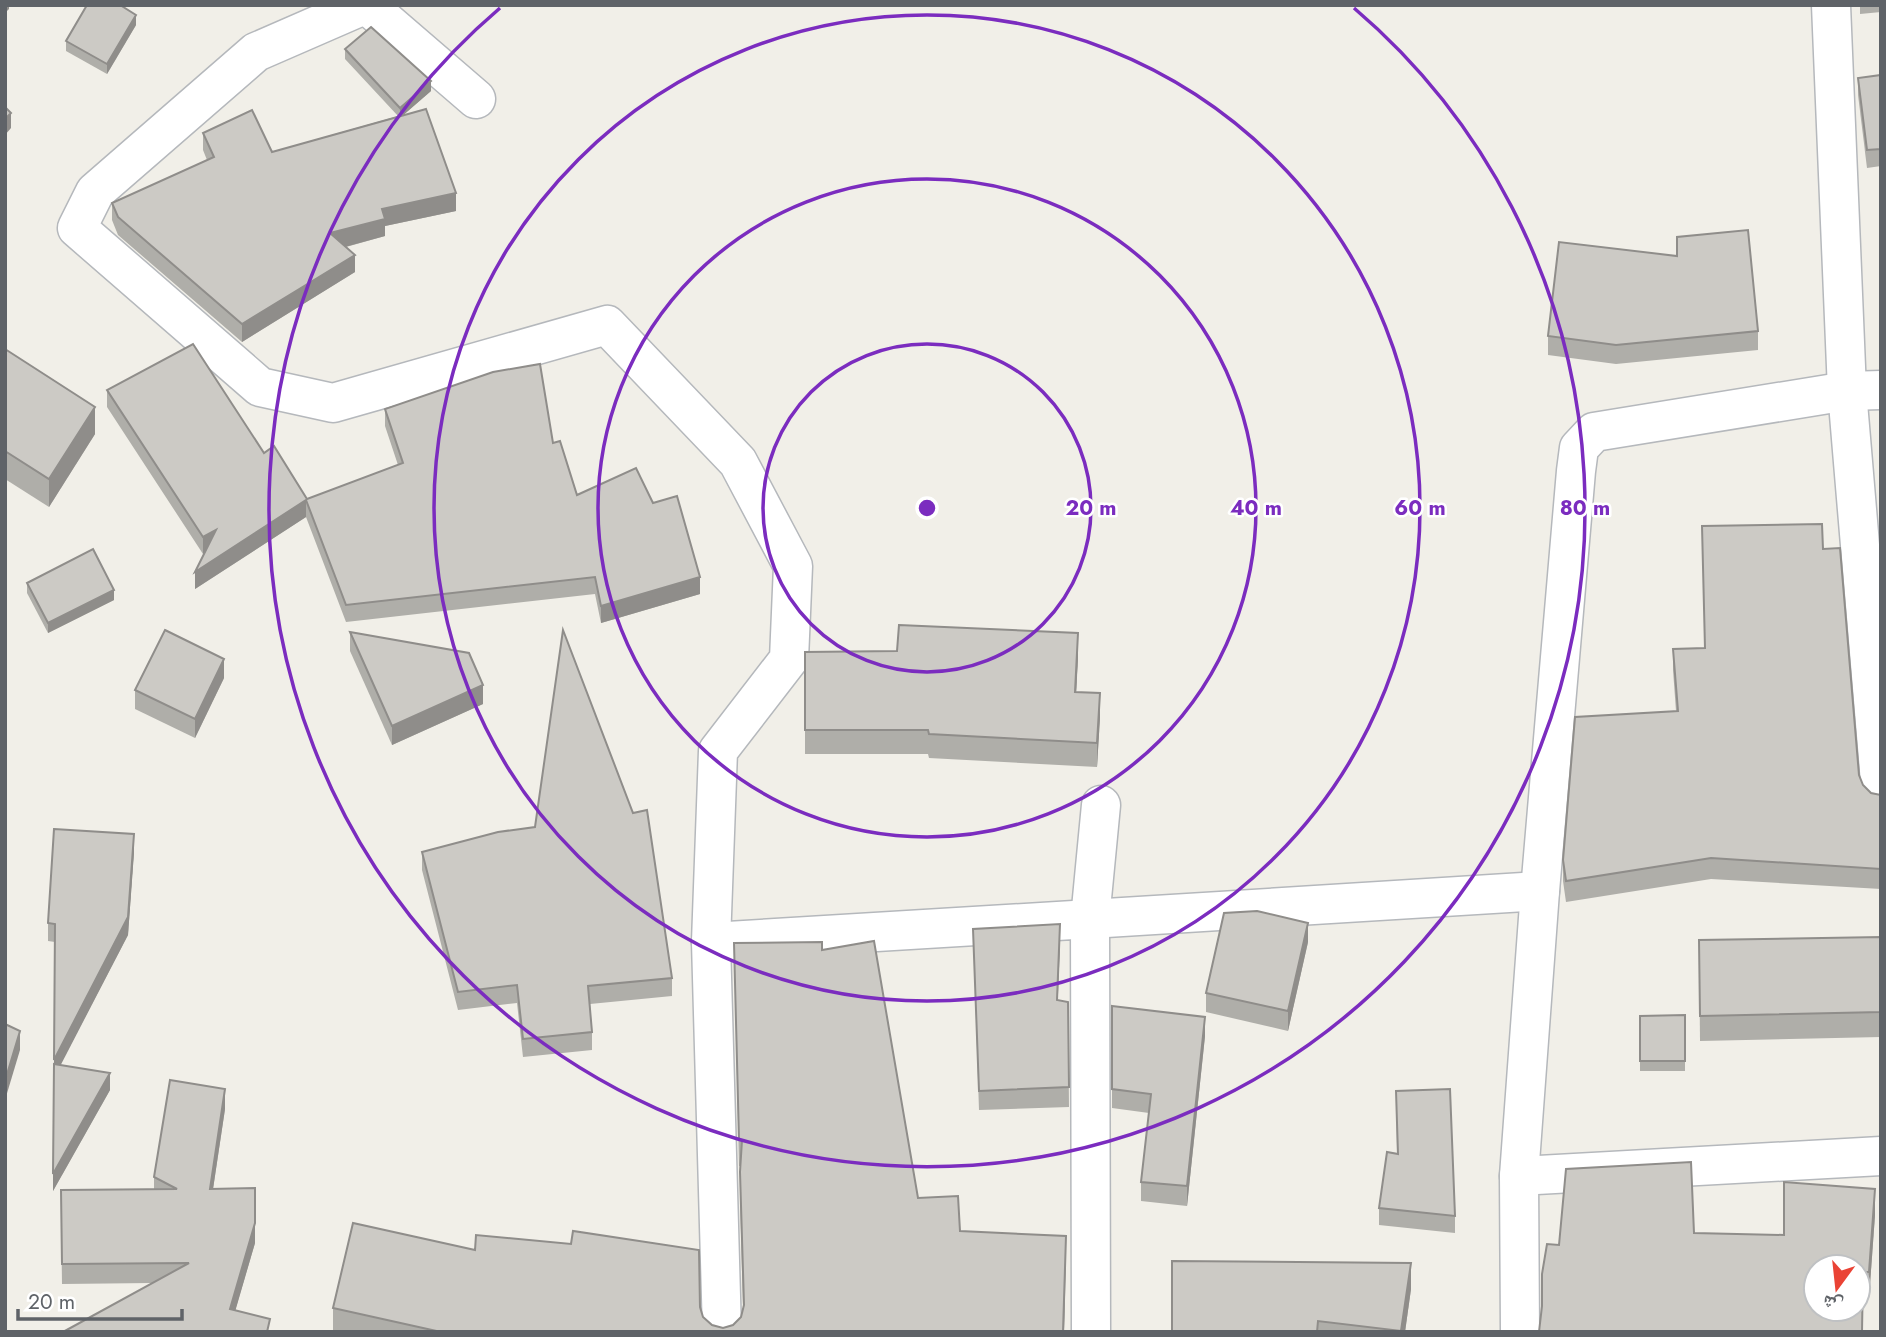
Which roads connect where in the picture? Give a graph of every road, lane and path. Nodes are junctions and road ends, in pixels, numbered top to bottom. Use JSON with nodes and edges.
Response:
{"nodes":[{"id":1,"x":366,"y":5,"type":"edge"},
{"id":2,"x":1831,"y":5,"type":"edge"},
{"id":3,"x":476,"y":99,"type":"dead end"},
{"id":4,"x":1864,"y":390,"type":"edge"},
{"id":5,"x":1881,"y":794,"type":"edge"},
{"id":6,"x":1101,"y":805,"type":"dead end"},
{"id":7,"x":1540,"y":891,"type":"junction"},
{"id":8,"x":1090,"y":919,"type":"junction"},
{"id":9,"x":710,"y":942,"type":"junction"},
{"id":10,"x":1881,"y":1156,"type":"edge"},
{"id":11,"x":1519,"y":1176,"type":"junction"},
{"id":12,"x":722,"y":1332,"type":"edge"},
{"id":13,"x":1091,"y":1332,"type":"edge"},
{"id":14,"x":1520,"y":1332,"type":"edge"}],
"edges":[{"from":1,"to":3,"type":"street"},
{"from":1,"to":9,"type":"street"},
{"from":2,"to":4,"type":"street"},
{"from":4,"to":5,"type":"street"},
{"from":4,"to":7,"type":"street"},
{"from":6,"to":8,"type":"street"},
{"from":7,"to":8,"type":"street"},
{"from":7,"to":11,"type":"street"},
{"from":8,"to":9,"type":"street"},
{"from":8,"to":13,"type":"street"},
{"from":9,"to":12,"type":"street"},
{"from":10,"to":11,"type":"street"},
{"from":11,"to":14,"type":"street"}]}
